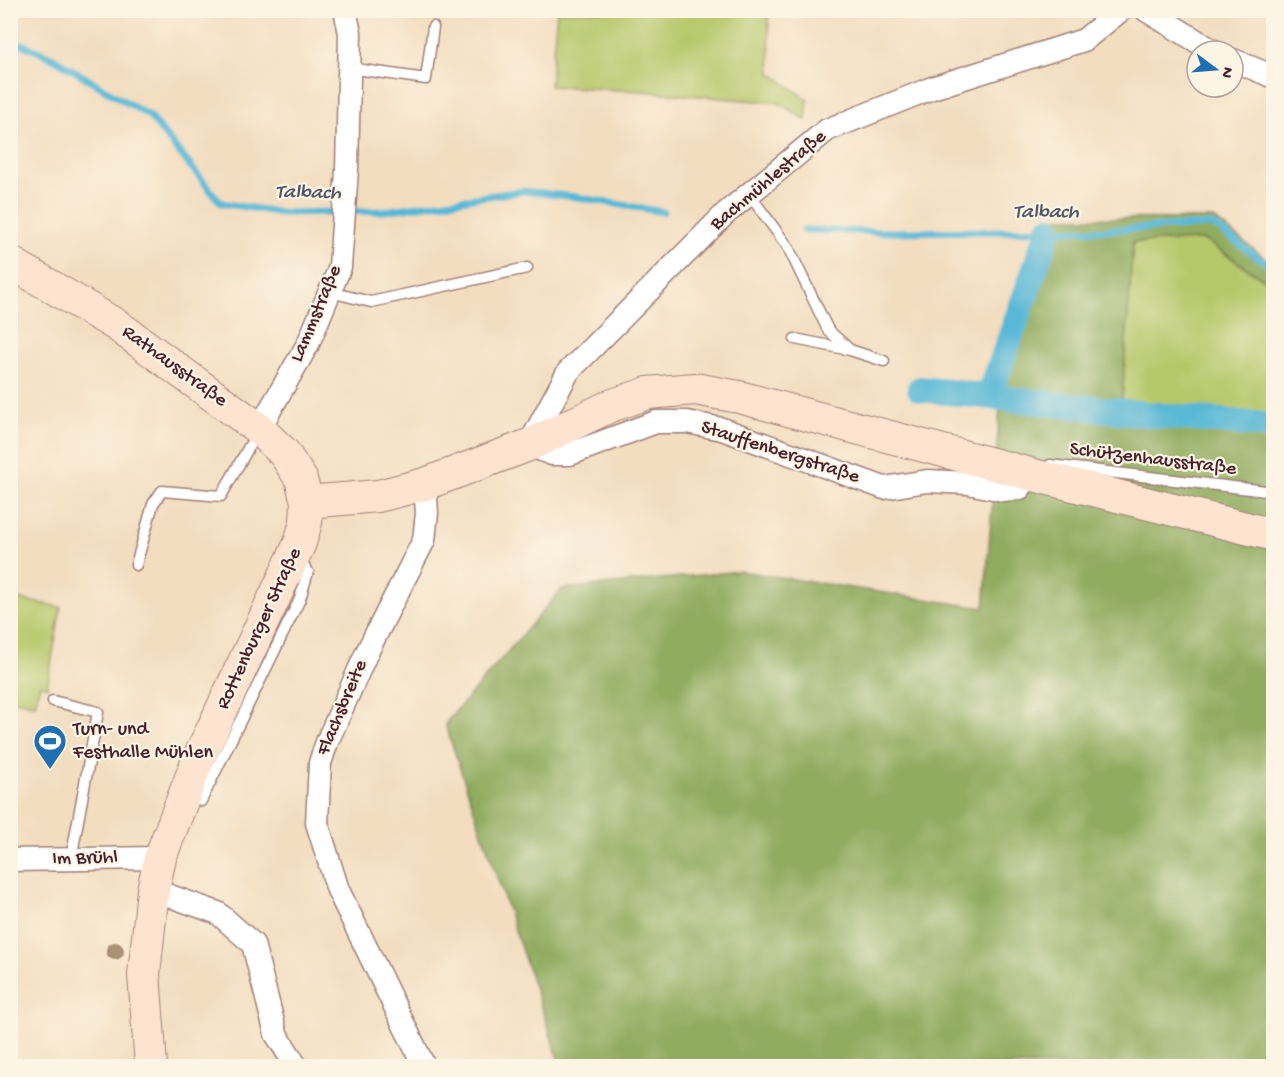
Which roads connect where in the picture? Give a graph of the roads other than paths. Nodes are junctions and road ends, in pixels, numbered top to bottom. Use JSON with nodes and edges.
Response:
{"nodes":[{"id":1,"x":345,"y":10,"type":"edge"},
{"id":2,"x":1121,"y":10,"type":"edge"},
{"id":3,"x":1146,"y":10,"type":"edge"},
{"id":4,"x":433,"y":27,"type":"dead end"},
{"id":5,"x":1193,"y":39,"type":"edge"},
{"id":6,"x":1245,"y":65,"type":"edge"},
{"id":7,"x":349,"y":68,"type":"junction"},
{"id":8,"x":1274,"y":77,"type":"edge"},
{"id":9,"x":749,"y":194,"type":"junction"},
{"id":10,"x":10,"y":262,"type":"edge"},
{"id":11,"x":527,"y":268,"type":"dead end"},
{"id":12,"x":330,"y":292,"type":"junction"},
{"id":13,"x":795,"y":339,"type":"dead end"},
{"id":14,"x":850,"y":350,"type":"junction"},
{"id":15,"x":884,"y":361,"type":"dead end"},
{"id":16,"x":259,"y":429,"type":"junction"},
{"id":17,"x":529,"y":445,"type":"junction"},
{"id":18,"x":1031,"y":474,"type":"junction"},
{"id":19,"x":425,"y":484,"type":"junction"},
{"id":20,"x":1274,"y":492,"type":"edge"},
{"id":21,"x":307,"y":502,"type":"junction"},
{"id":22,"x":1274,"y":535,"type":"edge"},
{"id":23,"x":295,"y":555,"type":"junction"},
{"id":24,"x":136,"y":565,"type":"dead end"},
{"id":25,"x":53,"y":701,"type":"dead end"},
{"id":26,"x":201,"y":801,"type":"dead end"},
{"id":27,"x":159,"y":858,"type":"junction"},
{"id":28,"x":71,"y":859,"type":"junction"},
{"id":29,"x":10,"y":860,"type":"edge"},
{"id":30,"x":153,"y":890,"type":"junction"},
{"id":31,"x":151,"y":1066,"type":"edge"},
{"id":32,"x":296,"y":1066,"type":"edge"},
{"id":33,"x":424,"y":1066,"type":"edge"}],
"edges":[{"from":1,"to":7,"type":"street","name":"Lammstraße"},
{"from":2,"to":9,"type":"street","name":"Bachmühlestraße"},
{"from":3,"to":5,"type":"street"},
{"from":4,"to":7,"type":"lane"},
{"from":6,"to":8,"type":"street"},
{"from":7,"to":12,"type":"street","name":"Lammstraße"},
{"from":9,"to":14,"type":"lane"},
{"from":9,"to":17,"type":"street","name":"Bachmühlestraße"},
{"from":10,"to":16,"type":"street","name":"Rathausstraße"},
{"from":11,"to":12,"type":"lane"},
{"from":12,"to":16,"type":"street","name":"Lammstraße"},
{"from":13,"to":14,"type":"lane"},
{"from":14,"to":15,"type":"lane"},
{"from":16,"to":21,"type":"street","name":"Rathausstraße"},
{"from":16,"to":24,"type":"lane"},
{"from":17,"to":18,"type":"street","name":"Stauffenbergstraße"},
{"from":17,"to":18,"type":"street","name":"Stauffenbergstraße"},
{"from":17,"to":19,"type":"street","name":"Stauffenbergstraße"},
{"from":18,"to":20,"type":"lane","name":"Schützenhausstraße"},
{"from":18,"to":22,"type":"street","name":"Stauffenbergstraße"},
{"from":19,"to":21,"type":"street","name":"Stauffenbergstraße"},
{"from":19,"to":33,"type":"street","name":"Flachsbreite"},
{"from":21,"to":23,"type":"street","name":"Rottenburger Straße"},
{"from":23,"to":26,"type":"lane"},
{"from":23,"to":27,"type":"street","name":"Rottenburger Straße"},
{"from":25,"to":28,"type":"lane"},
{"from":27,"to":28,"type":"street","name":"Im Brühl"},
{"from":27,"to":30,"type":"street","name":"Rottenburger Straße"},
{"from":28,"to":29,"type":"street","name":"Im Brühl"},
{"from":30,"to":31,"type":"street","name":"Rottenburger Straße"},
{"from":30,"to":32,"type":"street"}]}
